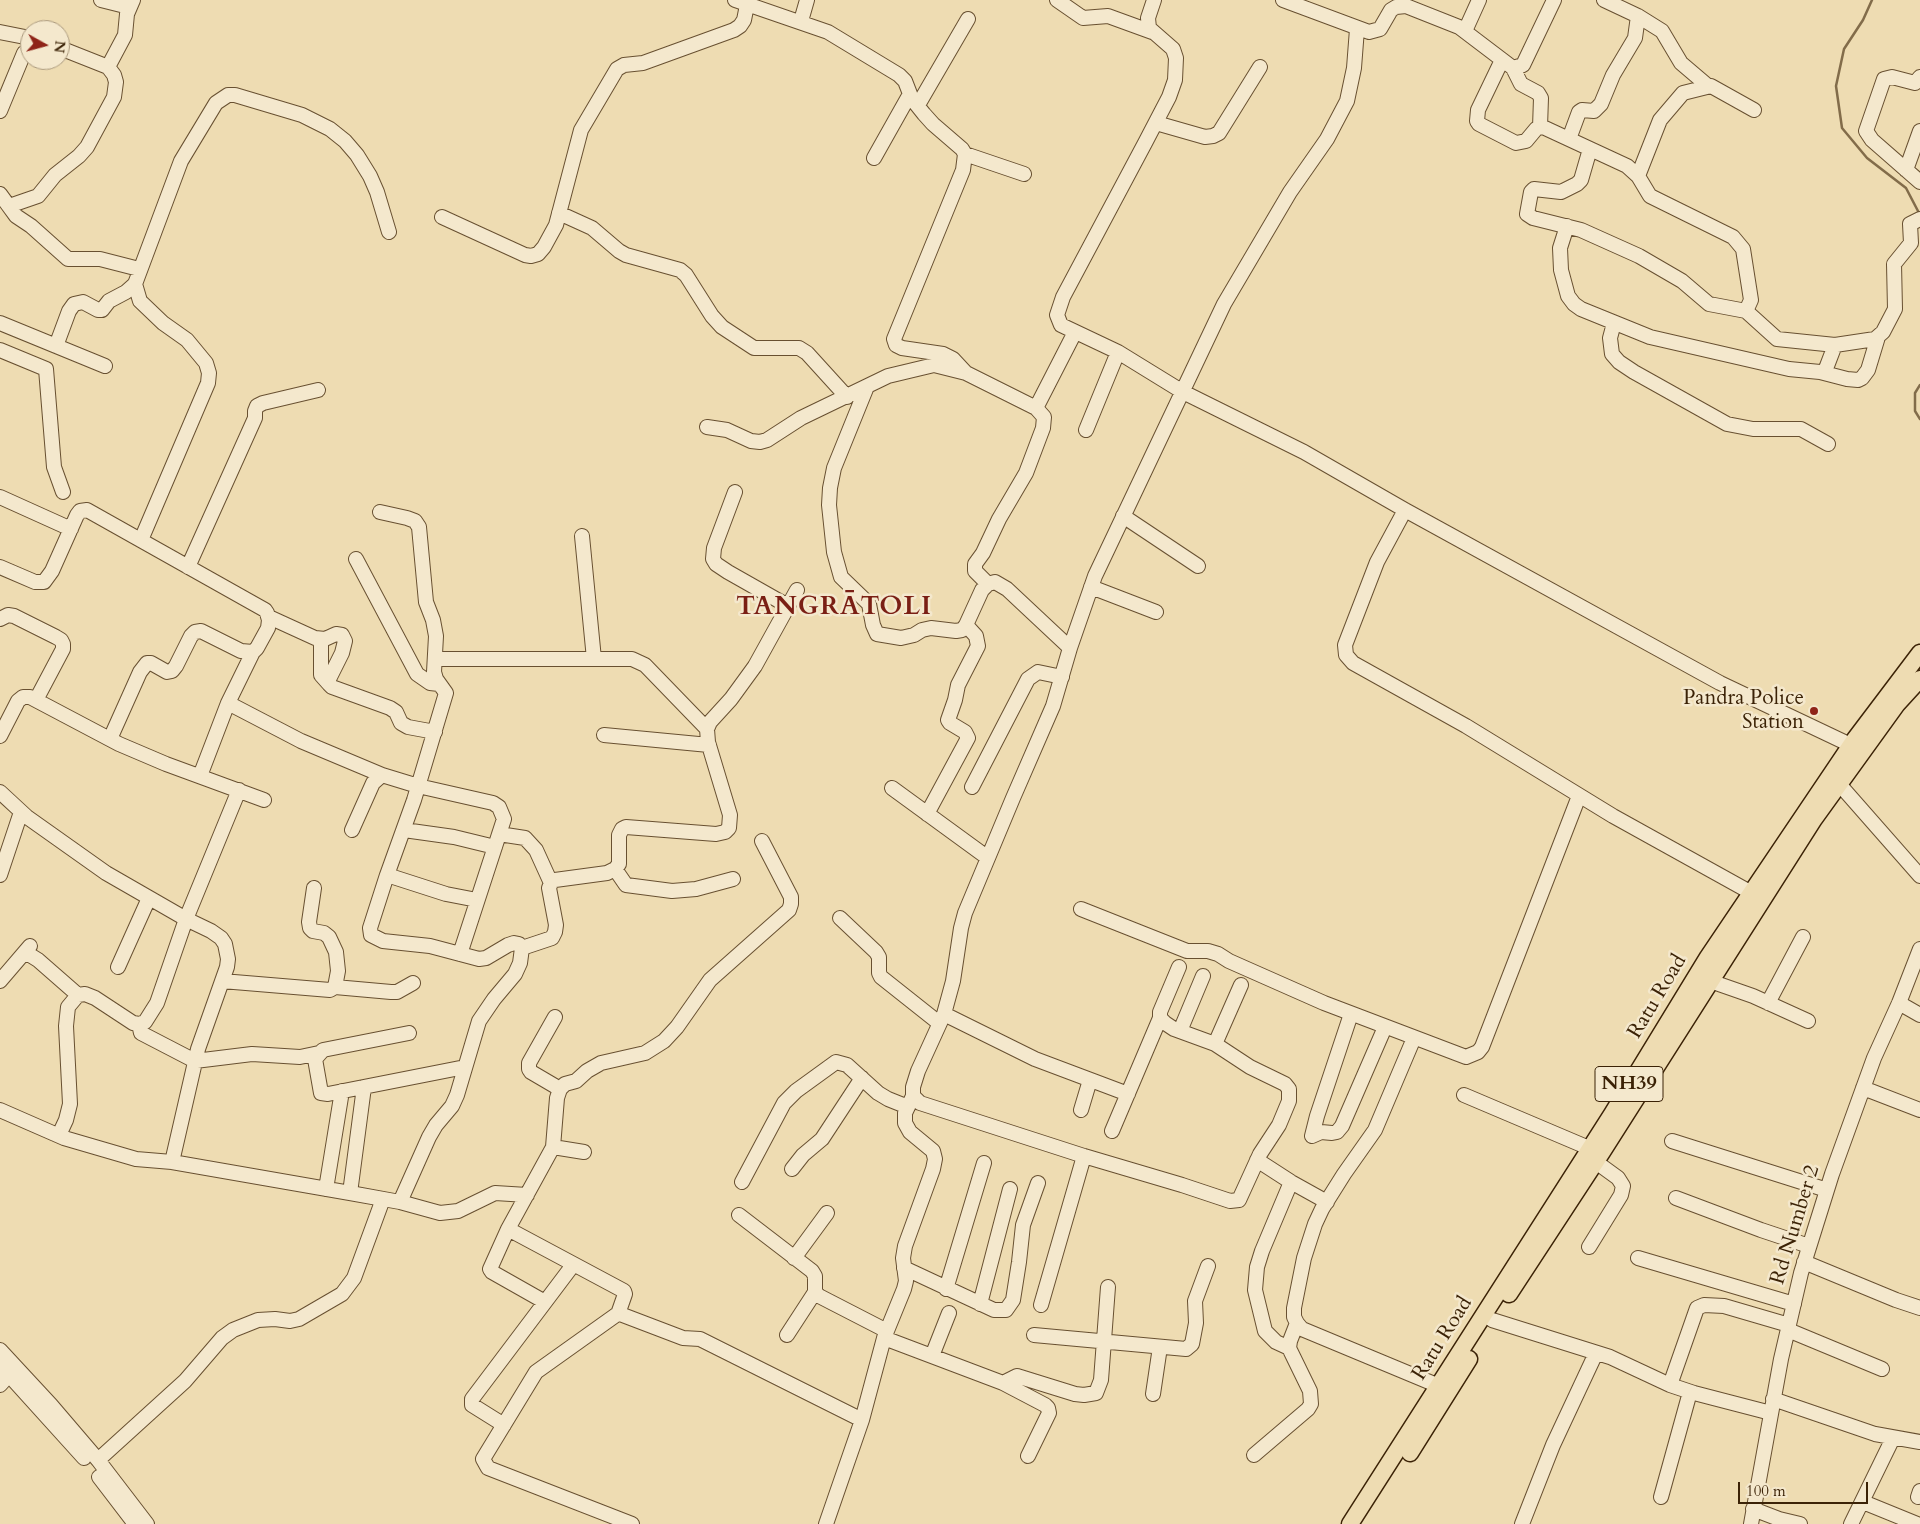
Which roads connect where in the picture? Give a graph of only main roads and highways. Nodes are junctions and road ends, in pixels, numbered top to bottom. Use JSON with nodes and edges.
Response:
{"nodes":[{"id":1,"x":1920,"y":653,"type":"edge"},
{"id":2,"x":1920,"y":679,"type":"edge"},
{"id":3,"x":1857,"y":748,"type":"junction"},
{"id":4,"x":1756,"y":895,"type":"junction"},
{"id":5,"x":1592,"y":1155,"type":"junction"},
{"id":6,"x":1350,"y":1524,"type":"edge"},
{"id":7,"x":1364,"y":1524,"type":"edge"}],
"edges":[{"from":1,"to":3,"type":"main road","name":"Ratu Road","number":"NH39"},
{"from":2,"to":3,"type":"main road","name":"Ratu Road"},
{"from":3,"to":4,"type":"main road","name":"Ratu Road","number":"NH39"},
{"from":3,"to":4,"type":"main road","name":"Ratu Road"},
{"from":4,"to":5,"type":"main road","name":"Ratu Road"},
{"from":4,"to":5,"type":"main road","name":"Ratu Road","number":"NH39"},
{"from":5,"to":6,"type":"main road","name":"Ratu Road","number":"NH39"},
{"from":5,"to":7,"type":"main road","name":"Ratu Road"}]}
